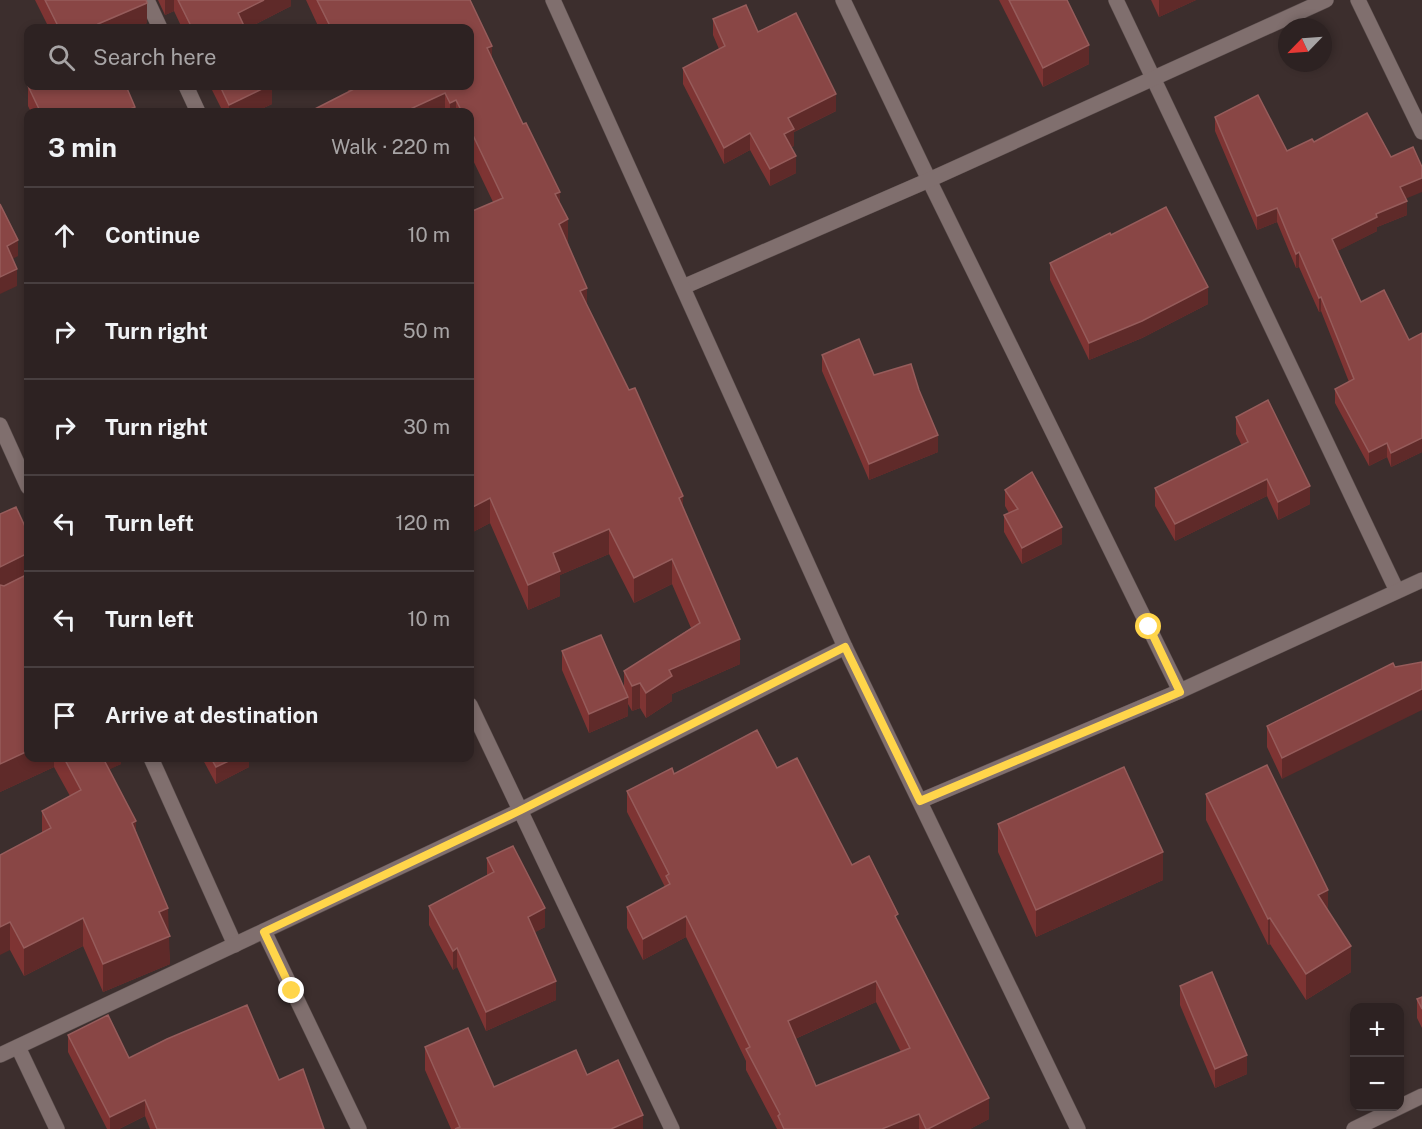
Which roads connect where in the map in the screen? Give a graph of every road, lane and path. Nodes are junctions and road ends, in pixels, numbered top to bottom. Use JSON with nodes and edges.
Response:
{"nodes":[{"id":1,"x":147,"y":0,"type":"edge"},
{"id":2,"x":553,"y":0,"type":"edge"},
{"id":3,"x":843,"y":0,"type":"edge"},
{"id":4,"x":1116,"y":0,"type":"edge"},
{"id":5,"x":1326,"y":0,"type":"edge"},
{"id":6,"x":1358,"y":0,"type":"edge"},
{"id":7,"x":158,"y":24,"type":"edge"},
{"id":8,"x":1152,"y":78,"type":"junction"},
{"id":9,"x":188,"y":90,"type":"edge"},
{"id":10,"x":196,"y":108,"type":"edge"},
{"id":11,"x":1422,"y":132,"type":"edge"},
{"id":12,"x":929,"y":180,"type":"junction"},
{"id":13,"x":683,"y":287,"type":"junction"},
{"id":14,"x":0,"y":425,"type":"edge"},
{"id":15,"x":24,"y":478,"type":"edge"},
{"id":16,"x":1422,"y":580,"type":"edge"},
{"id":17,"x":1397,"y":591,"type":"junction"},
{"id":18,"x":845,"y":647,"type":"junction"},
{"id":19,"x":1180,"y":692,"type":"junction"},
{"id":20,"x":474,"y":714,"type":"edge"},
{"id":21,"x":153,"y":762,"type":"edge"},
{"id":22,"x":920,"y":801,"type":"junction"},
{"id":23,"x":519,"y":811,"type":"junction"},
{"id":24,"x":264,"y":932,"type":"junction"},
{"id":25,"x":235,"y":945,"type":"junction"},
{"id":26,"x":18,"y":1047,"type":"junction"},
{"id":27,"x":0,"y":1055,"type":"edge"},
{"id":28,"x":1422,"y":1096,"type":"edge"},
{"id":29,"x":57,"y":1129,"type":"edge"},
{"id":30,"x":358,"y":1129,"type":"edge"},
{"id":31,"x":672,"y":1129,"type":"edge"},
{"id":32,"x":1078,"y":1129,"type":"edge"},
{"id":33,"x":1354,"y":1129,"type":"edge"}],
"edges":[{"from":1,"to":7,"type":"street"},
{"from":2,"to":13,"type":"street"},
{"from":3,"to":12,"type":"street"},
{"from":4,"to":8,"type":"street"},
{"from":5,"to":8,"type":"street"},
{"from":6,"to":11,"type":"street"},
{"from":8,"to":12,"type":"street"},
{"from":8,"to":17,"type":"street"},
{"from":9,"to":10,"type":"street"},
{"from":12,"to":13,"type":"street"},
{"from":12,"to":19,"type":"street"},
{"from":13,"to":18,"type":"street"},
{"from":14,"to":15,"type":"street"},
{"from":16,"to":17,"type":"street"},
{"from":17,"to":19,"type":"street"},
{"from":18,"to":22,"type":"street"},
{"from":18,"to":23,"type":"street"},
{"from":19,"to":22,"type":"street"},
{"from":20,"to":23,"type":"street"},
{"from":21,"to":25,"type":"street"},
{"from":22,"to":32,"type":"street"},
{"from":23,"to":24,"type":"street"},
{"from":23,"to":31,"type":"street"},
{"from":24,"to":25,"type":"street"},
{"from":24,"to":30,"type":"street"},
{"from":25,"to":26,"type":"street"},
{"from":26,"to":27,"type":"street"},
{"from":26,"to":29,"type":"street"},
{"from":28,"to":33,"type":"street"}]}
